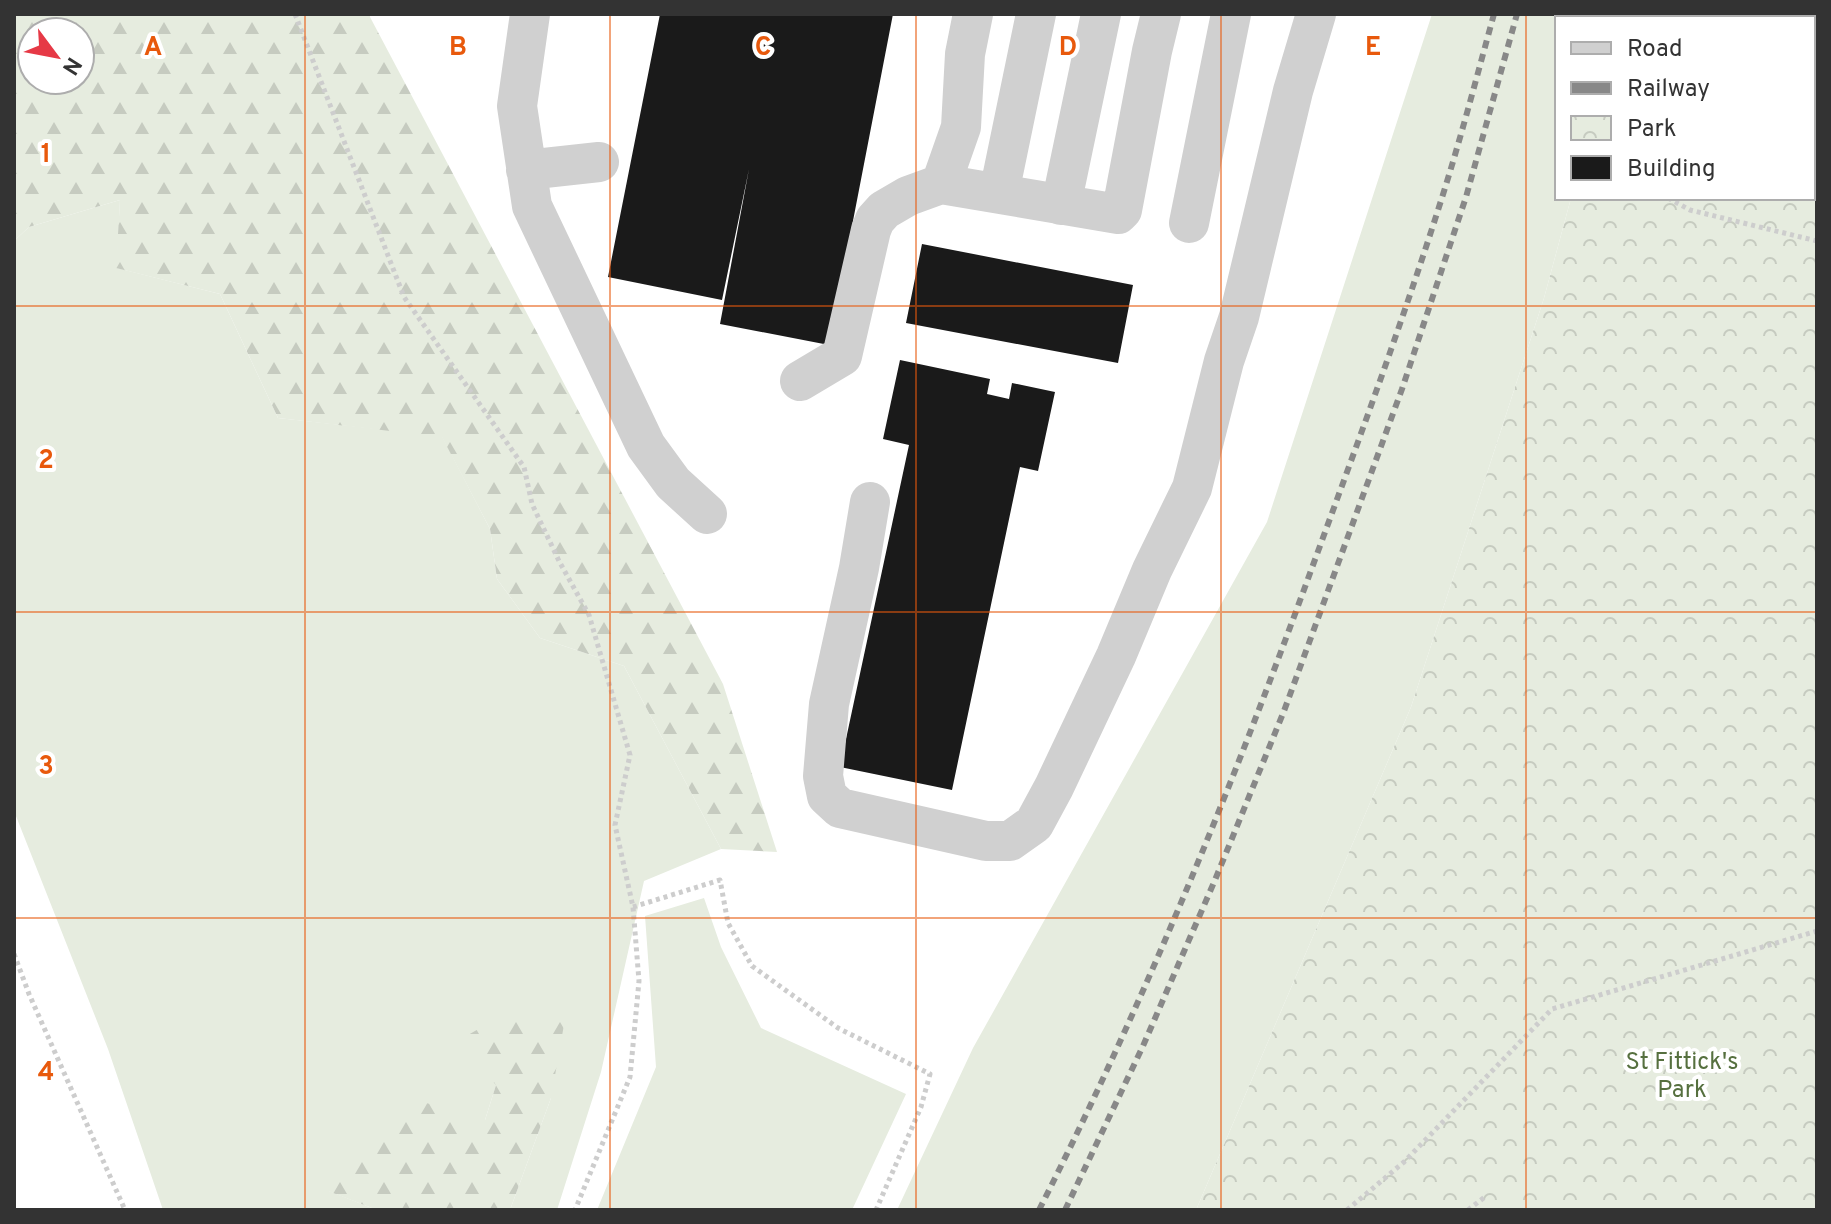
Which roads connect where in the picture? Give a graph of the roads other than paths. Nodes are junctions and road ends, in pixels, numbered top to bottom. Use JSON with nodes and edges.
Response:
{"nodes":[{"id":1,"x":530,"y":14,"type":"edge"},
{"id":2,"x":973,"y":14,"type":"edge"},
{"id":3,"x":1036,"y":14,"type":"edge"},
{"id":4,"x":1101,"y":14,"type":"edge"},
{"id":5,"x":1161,"y":14,"type":"edge"},
{"id":6,"x":1231,"y":14,"type":"edge"},
{"id":7,"x":1316,"y":14,"type":"edge"},
{"id":8,"x":599,"y":162,"type":"dead end"},
{"id":9,"x":526,"y":170,"type":"junction"},
{"id":10,"x":941,"y":184,"type":"junction"},
{"id":11,"x":999,"y":193,"type":"junction"},
{"id":12,"x":1061,"y":205,"type":"junction"},
{"id":13,"x":1189,"y":223,"type":"dead end"},
{"id":14,"x":800,"y":381,"type":"dead end"},
{"id":15,"x":870,"y":502,"type":"dead end"},
{"id":16,"x":707,"y":514,"type":"dead end"}],
"edges":[{"from":1,"to":9,"type":"lane"},
{"from":2,"to":10,"type":"lane"},
{"from":3,"to":11,"type":"lane"},
{"from":4,"to":12,"type":"lane"},
{"from":5,"to":12,"type":"lane"},
{"from":6,"to":13,"type":"lane"},
{"from":7,"to":15,"type":"lane"},
{"from":8,"to":9,"type":"lane"},
{"from":9,"to":16,"type":"lane"},
{"from":10,"to":11,"type":"lane"},
{"from":10,"to":14,"type":"lane"},
{"from":11,"to":12,"type":"lane"}]}
